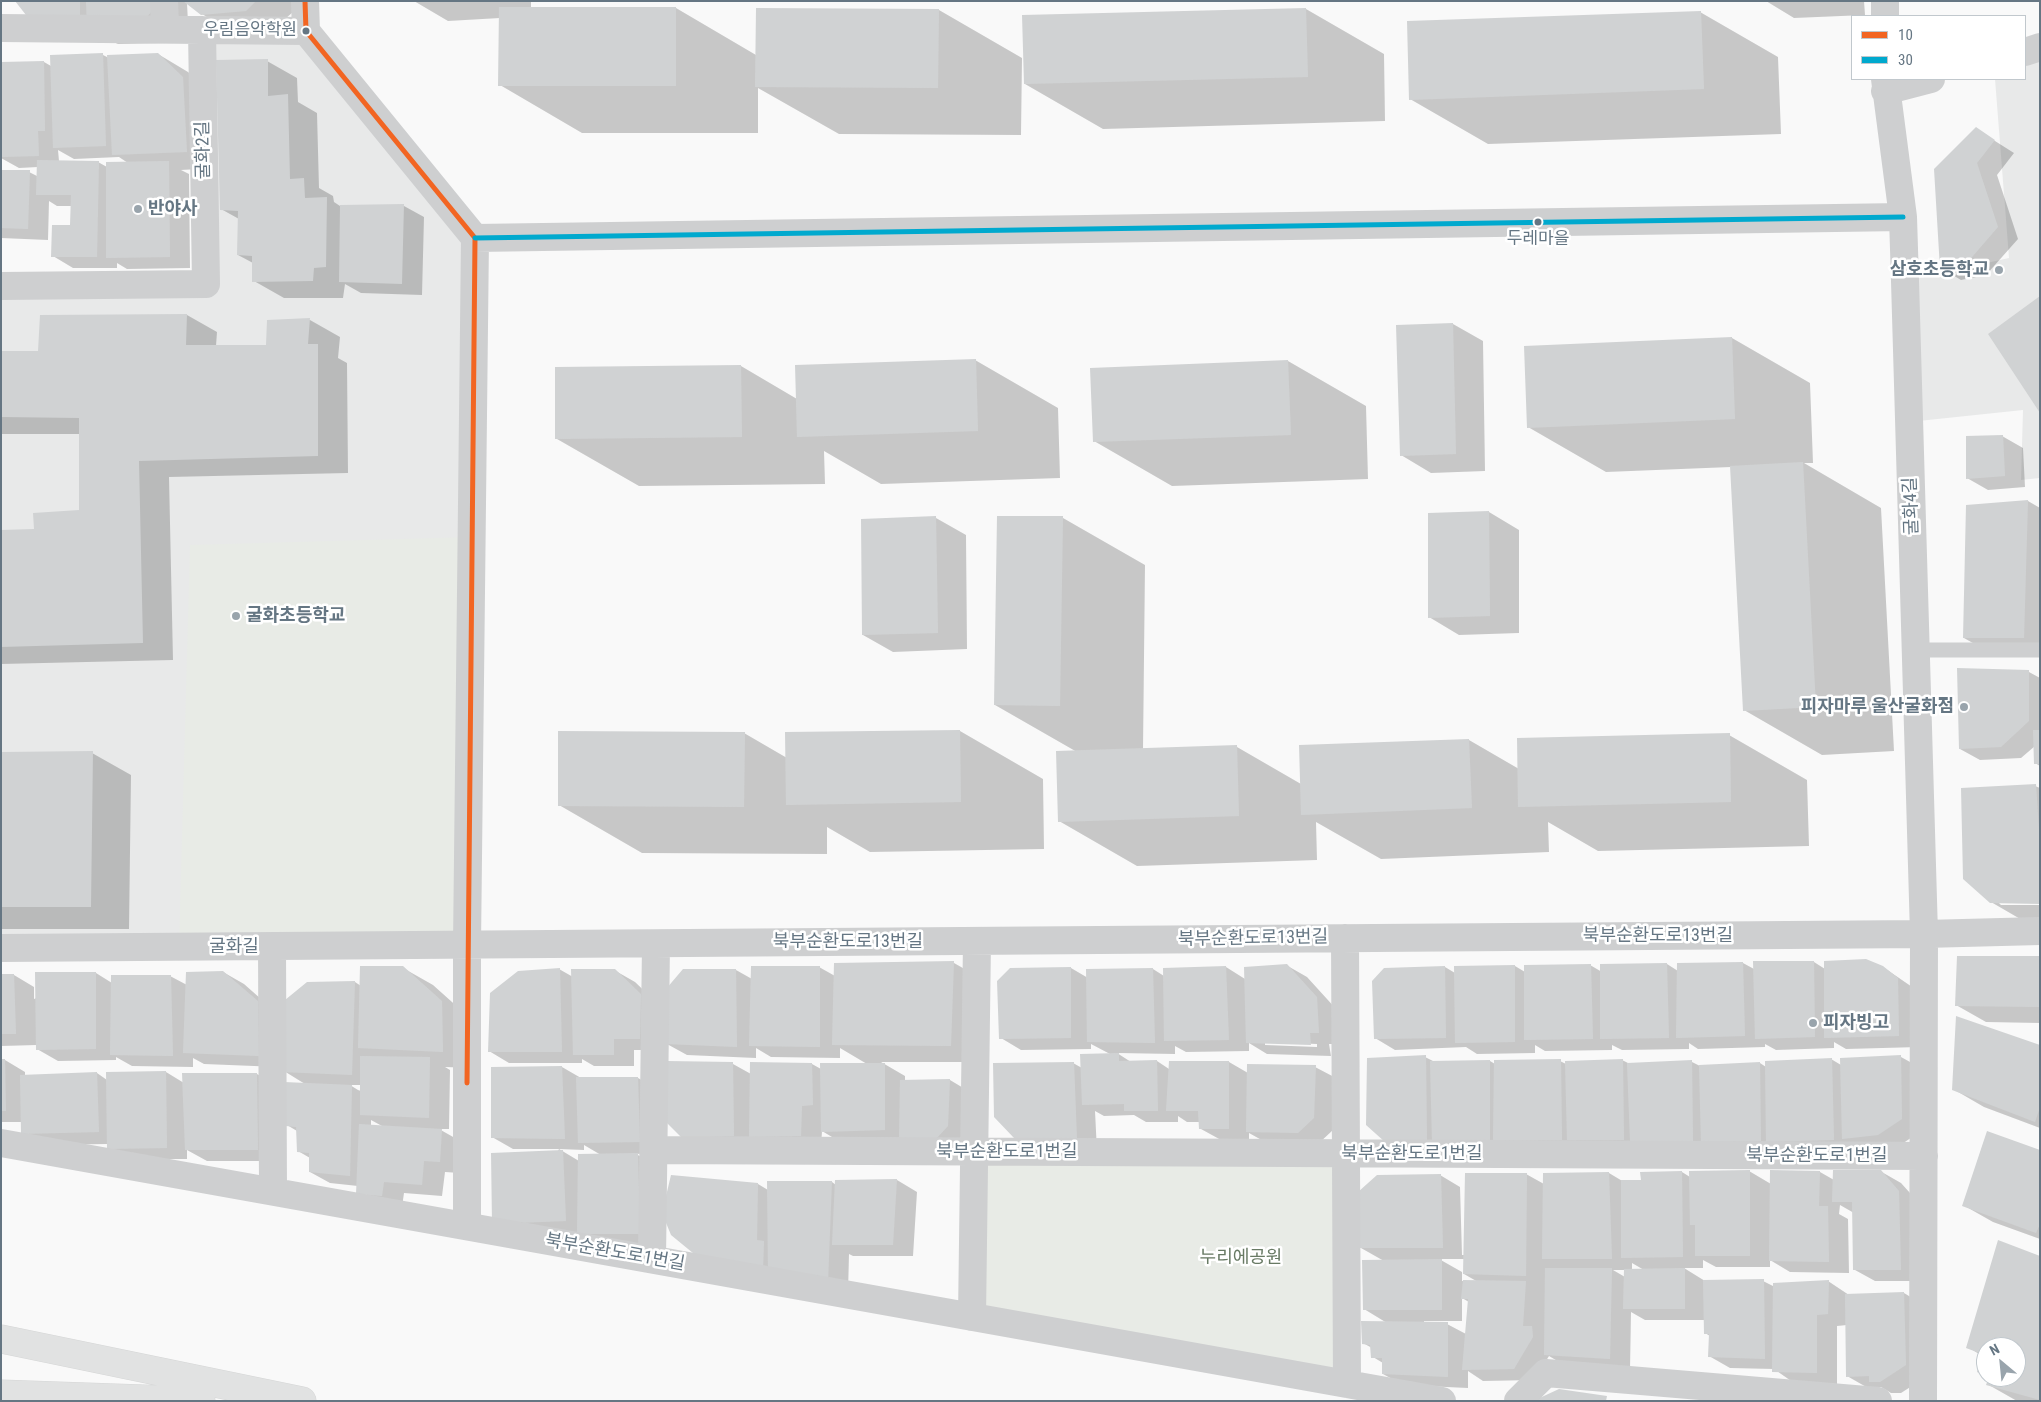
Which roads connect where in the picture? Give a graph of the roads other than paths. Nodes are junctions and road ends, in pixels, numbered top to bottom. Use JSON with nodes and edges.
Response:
{"nodes":[{"id":1,"x":164,"y":1,"type":"edge"},
{"id":2,"x":305,"y":1,"type":"edge"},
{"id":3,"x":1885,"y":1,"type":"edge"},
{"id":4,"x":1885,"y":15,"type":"edge"},
{"id":5,"x":1,"y":28,"type":"edge"},
{"id":6,"x":164,"y":29,"type":"junction"},
{"id":7,"x":202,"y":30,"type":"junction"},
{"id":8,"x":306,"y":31,"type":"junction"},
{"id":9,"x":2040,"y":47,"type":"edge"},
{"id":10,"x":2026,"y":52,"type":"edge"},
{"id":11,"x":1923,"y":80,"type":"edge"},
{"id":12,"x":1885,"y":85,"type":"edge"},
{"id":13,"x":1903,"y":217,"type":"junction"},
{"id":14,"x":475,"y":238,"type":"junction"},
{"id":15,"x":1,"y":286,"type":"edge"},
{"id":16,"x":1916,"y":650,"type":"junction"},
{"id":17,"x":2040,"y":650,"type":"edge"},
{"id":18,"x":2040,"y":931,"type":"edge"},
{"id":19,"x":1924,"y":934,"type":"junction"},
{"id":20,"x":1345,"y":938,"type":"junction"},
{"id":21,"x":977,"y":941,"type":"junction"},
{"id":22,"x":656,"y":944,"type":"junction"},
{"id":23,"x":467,"y":945,"type":"junction"},
{"id":24,"x":272,"y":947,"type":"junction"},
{"id":25,"x":1,"y":948,"type":"edge"},
{"id":26,"x":1,"y":1143,"type":"edge"},
{"id":27,"x":655,"y":1150,"type":"junction"},
{"id":28,"x":974,"y":1151,"type":"junction"},
{"id":29,"x":1346,"y":1153,"type":"junction"},
{"id":30,"x":1924,"y":1156,"type":"junction"},
{"id":31,"x":273,"y":1191,"type":"junction"},
{"id":32,"x":467,"y":1226,"type":"junction"},
{"id":33,"x":652,"y":1259,"type":"junction"},
{"id":34,"x":972,"y":1317,"type":"junction"},
{"id":35,"x":1,"y":1340,"type":"edge"},
{"id":36,"x":1348,"y":1384,"type":"junction"},
{"id":37,"x":1,"y":1394,"type":"edge"},
{"id":38,"x":201,"y":1401,"type":"edge"},
{"id":39,"x":302,"y":1401,"type":"edge"},
{"id":40,"x":1442,"y":1401,"type":"edge"},
{"id":41,"x":1518,"y":1401,"type":"edge"},
{"id":42,"x":1878,"y":1401,"type":"edge"},
{"id":43,"x":1923,"y":1401,"type":"edge"}],
"edges":[{"from":1,"to":6,"type":"street"},
{"from":2,"to":8,"type":"street"},
{"from":3,"to":4,"type":"street"},
{"from":5,"to":6,"type":"street"},
{"from":6,"to":7,"type":"street"},
{"from":7,"to":8,"type":"street"},
{"from":7,"to":15,"type":"street","name":"굴화2길"},
{"from":8,"to":14,"type":"street"},
{"from":9,"to":10,"type":"street"},
{"from":11,"to":12,"type":"street"},
{"from":12,"to":13,"type":"street","name":"굴화4길"},
{"from":13,"to":14,"type":"street"},
{"from":13,"to":16,"type":"street","name":"굴화4길"},
{"from":14,"to":23,"type":"street"},
{"from":16,"to":17,"type":"lane"},
{"from":16,"to":19,"type":"street","name":"굴화4길"},
{"from":18,"to":19,"type":"street","name":"북부순환도로13번길"},
{"from":19,"to":20,"type":"street","name":"북부순환도로13번길"},
{"from":19,"to":30,"type":"street","name":"굴화4길"},
{"from":20,"to":21,"type":"street","name":"북부순환도로13번길"},
{"from":20,"to":29,"type":"street"},
{"from":21,"to":22,"type":"street","name":"북부순환도로13번길"},
{"from":21,"to":28,"type":"street"},
{"from":22,"to":23,"type":"street","name":"북부순환도로13번길"},
{"from":22,"to":27,"type":"street"},
{"from":23,"to":24,"type":"street","name":"굴화길"},
{"from":23,"to":32,"type":"street"},
{"from":24,"to":25,"type":"street","name":"굴화길"},
{"from":24,"to":31,"type":"street"},
{"from":26,"to":31,"type":"street","name":"북부순환도로1번길"},
{"from":27,"to":28,"type":"street","name":"북부순환도로1번길"},
{"from":27,"to":33,"type":"street"},
{"from":28,"to":29,"type":"street","name":"북부순환도로1번길"},
{"from":28,"to":34,"type":"street"},
{"from":29,"to":30,"type":"street","name":"북부순환도로1번길"},
{"from":29,"to":36,"type":"street"},
{"from":30,"to":43,"type":"street"},
{"from":31,"to":32,"type":"street","name":"북부순환도로1번길"},
{"from":32,"to":33,"type":"street","name":"북부순환도로1번길"},
{"from":33,"to":34,"type":"street","name":"북부순환도로1번길"},
{"from":34,"to":36,"type":"street","name":"북부순환도로1번길"},
{"from":35,"to":39,"type":"highway"},
{"from":36,"to":40,"type":"street","name":"북부순환도로1번길"},
{"from":37,"to":38,"type":"highway"},
{"from":41,"to":42,"type":"street"}]}
